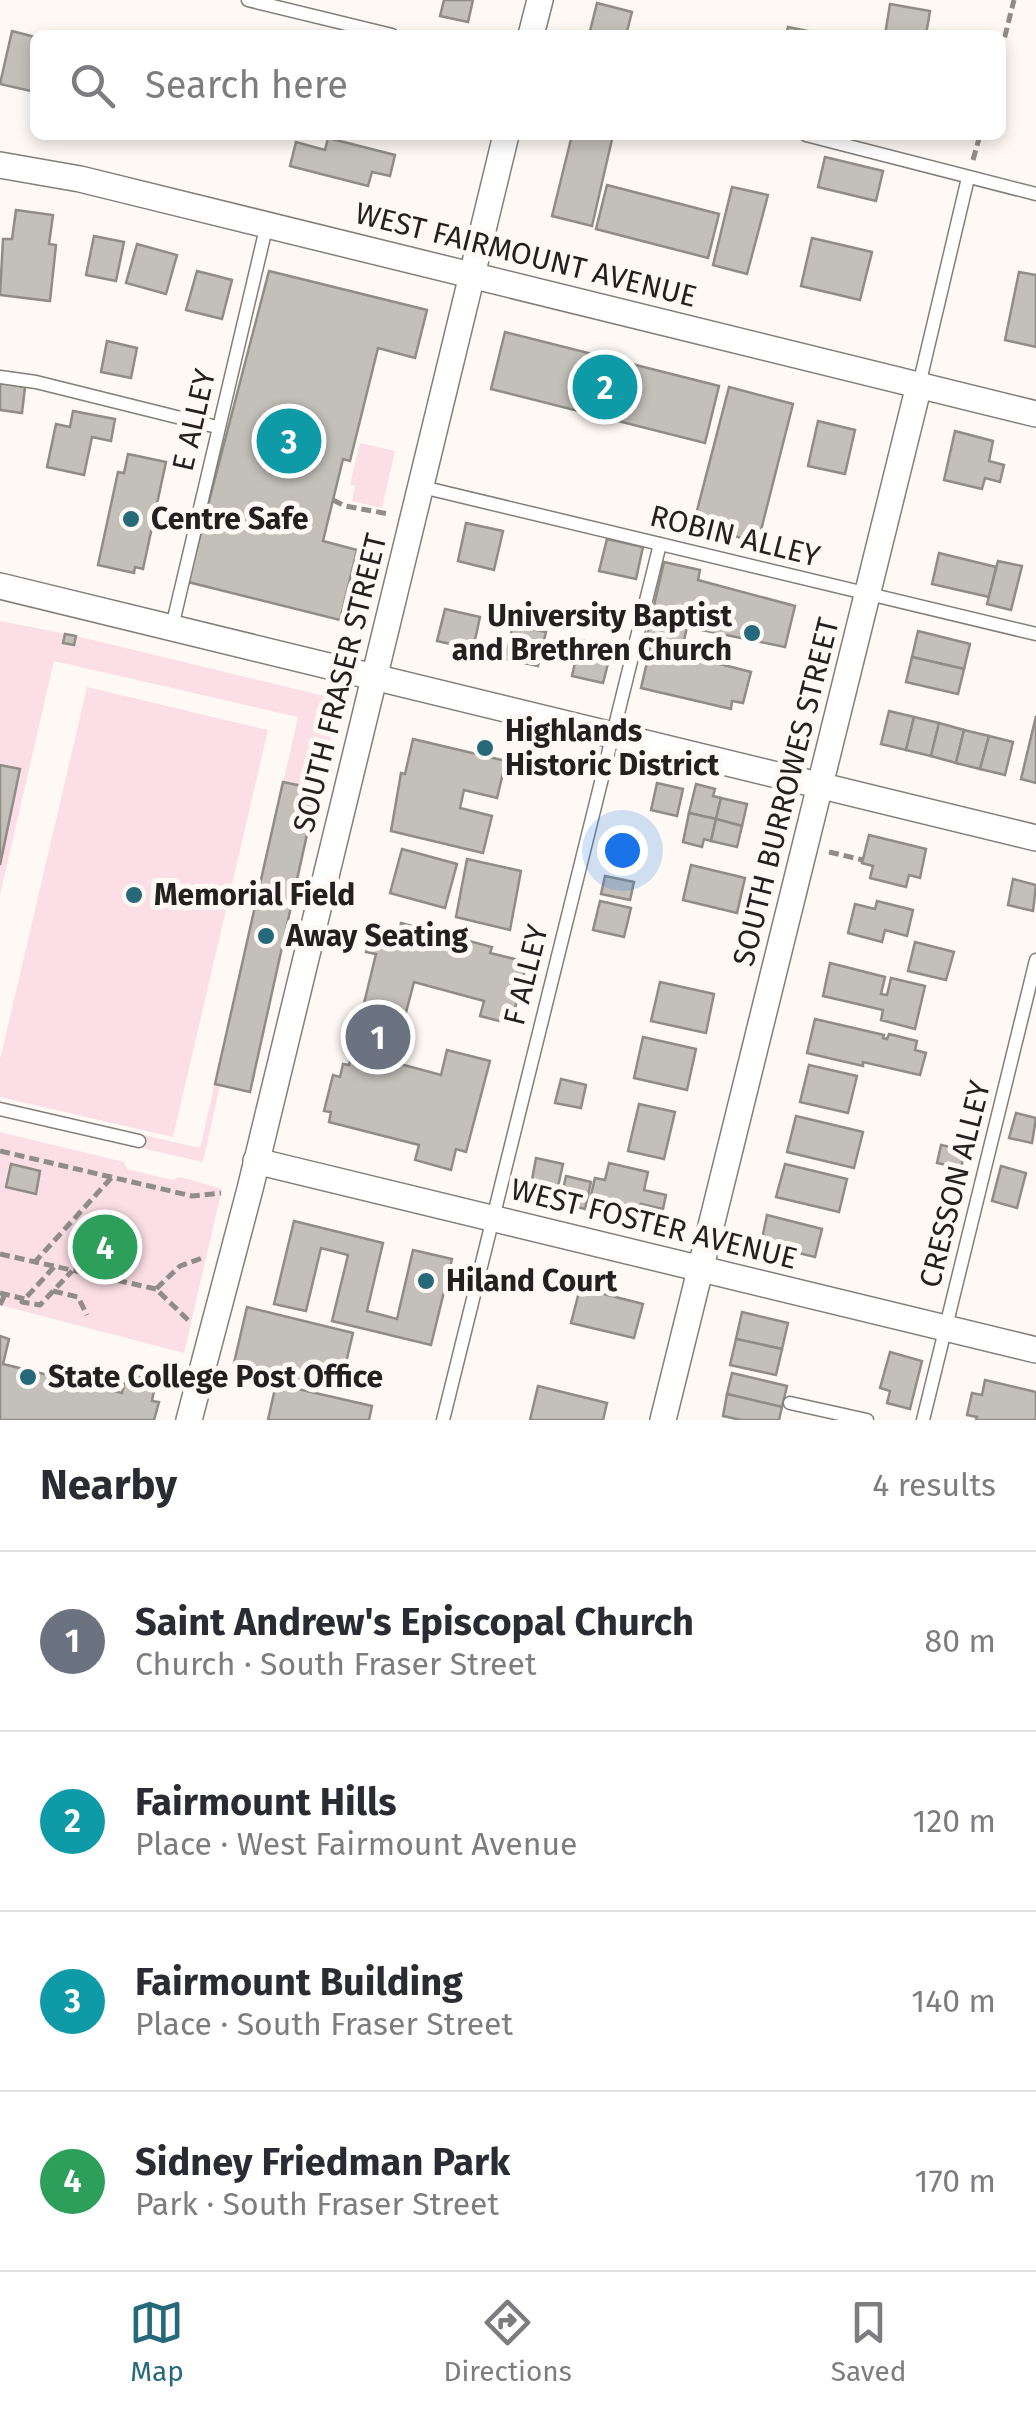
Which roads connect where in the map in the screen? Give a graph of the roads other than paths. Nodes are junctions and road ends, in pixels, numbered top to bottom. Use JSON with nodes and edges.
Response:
{"nodes":[{"id":1,"x":248,"y":0,"type":"edge"},
{"id":2,"x":540,"y":0,"type":"edge"},
{"id":3,"x":371,"y":30,"type":"edge"},
{"id":4,"x":532,"y":30,"type":"edge"},
{"id":5,"x":505,"y":140,"type":"edge"},
{"id":6,"x":825,"y":140,"type":"edge"},
{"id":7,"x":0,"y":165,"type":"edge"},
{"id":8,"x":968,"y":178,"type":"junction"},
{"id":9,"x":1036,"y":194,"type":"edge"},
{"id":10,"x":266,"y":224,"type":"junction"},
{"id":11,"x":472,"y":276,"type":"junction"},
{"id":12,"x":0,"y":377,"type":"edge"},
{"id":13,"x":919,"y":385,"type":"junction"},
{"id":14,"x":1036,"y":414,"type":"edge"},
{"id":15,"x":217,"y":427,"type":"junction"},
{"id":16,"x":422,"y":487,"type":"junction"},
{"id":17,"x":660,"y":544,"type":"junction"},
{"id":18,"x":0,"y":586,"type":"edge"},
{"id":19,"x":868,"y":594,"type":"junction"},
{"id":20,"x":172,"y":627,"type":"junction"},
{"id":21,"x":1036,"y":634,"type":"edge"},
{"id":22,"x":374,"y":676,"type":"junction"},
{"id":23,"x":613,"y":737,"type":"junction"},
{"id":24,"x":821,"y":786,"type":"junction"},
{"id":25,"x":1036,"y":838,"type":"edge"},
{"id":26,"x":1036,"y":960,"type":"edge"},
{"id":27,"x":0,"y":1109,"type":"edge"},
{"id":28,"x":139,"y":1141,"type":"dead end"},
{"id":29,"x":256,"y":1161,"type":"junction"},
{"id":30,"x":492,"y":1218,"type":"junction"},
{"id":31,"x":701,"y":1269,"type":"junction"},
{"id":32,"x":944,"y":1328,"type":"junction"},
{"id":33,"x":1036,"y":1350,"type":"edge"},
{"id":34,"x":790,"y":1403,"type":"dead end"},
{"id":35,"x":189,"y":1420,"type":"edge"},
{"id":36,"x":443,"y":1420,"type":"edge"},
{"id":37,"x":663,"y":1420,"type":"edge"},
{"id":38,"x":866,"y":1420,"type":"edge"},
{"id":39,"x":923,"y":1420,"type":"edge"}],
"edges":[{"from":1,"to":3,"type":"lane"},
{"from":2,"to":4,"type":"street"},
{"from":5,"to":11,"type":"street","name":"SOUTH FRASER STREET"},
{"from":6,"to":8,"type":"lane"},
{"from":7,"to":10,"type":"street","name":"WEST FAIRMOUNT AVENUE"},
{"from":8,"to":9,"type":"lane"},
{"from":8,"to":13,"type":"lane","name":"SOUTH BURROWES STREET"},
{"from":10,"to":11,"type":"street","name":"WEST FAIRMOUNT AVENUE"},
{"from":10,"to":15,"type":"lane","name":"E ALLEY"},
{"from":11,"to":13,"type":"street","name":"WEST FAIRMOUNT AVENUE"},
{"from":11,"to":16,"type":"street","name":"SOUTH FRASER STREET"},
{"from":12,"to":15,"type":"lane"},
{"from":13,"to":14,"type":"street","name":"WEST FAIRMOUNT AVENUE"},
{"from":13,"to":19,"type":"street","name":"SOUTH BURROWES STREET"},
{"from":15,"to":20,"type":"lane","name":"E ALLEY"},
{"from":16,"to":17,"type":"lane","name":"ROBIN ALLEY"},
{"from":16,"to":22,"type":"street","name":"SOUTH FRASER STREET"},
{"from":17,"to":19,"type":"lane","name":"ROBIN ALLEY"},
{"from":17,"to":23,"type":"lane","name":"F ALLEY"},
{"from":18,"to":20,"type":"street"},
{"from":19,"to":21,"type":"lane","name":"ROBIN ALLEY"},
{"from":19,"to":24,"type":"street","name":"SOUTH BURROWES STREET"},
{"from":20,"to":22,"type":"street"},
{"from":22,"to":23,"type":"street"},
{"from":22,"to":29,"type":"street","name":"SOUTH FRASER STREET"},
{"from":23,"to":24,"type":"street"},
{"from":23,"to":30,"type":"lane","name":"F ALLEY"},
{"from":24,"to":25,"type":"street"},
{"from":24,"to":31,"type":"street","name":"SOUTH BURROWES STREET"},
{"from":26,"to":32,"type":"lane","name":"CRESSON ALLEY"},
{"from":27,"to":28,"type":"lane"},
{"from":29,"to":30,"type":"street","name":"WEST FOSTER AVENUE"},
{"from":29,"to":35,"type":"street","name":"SOUTH FRASER STREET"},
{"from":30,"to":31,"type":"street","name":"WEST FOSTER AVENUE"},
{"from":30,"to":36,"type":"lane","name":"F ALLEY"},
{"from":31,"to":32,"type":"street","name":"WEST FOSTER AVENUE"},
{"from":31,"to":37,"type":"street","name":"SOUTH BURROWES STREET"},
{"from":32,"to":33,"type":"street","name":"WEST FOSTER AVENUE"},
{"from":32,"to":39,"type":"lane","name":"CRESSON ALLEY"},
{"from":34,"to":38,"type":"lane"}]}
